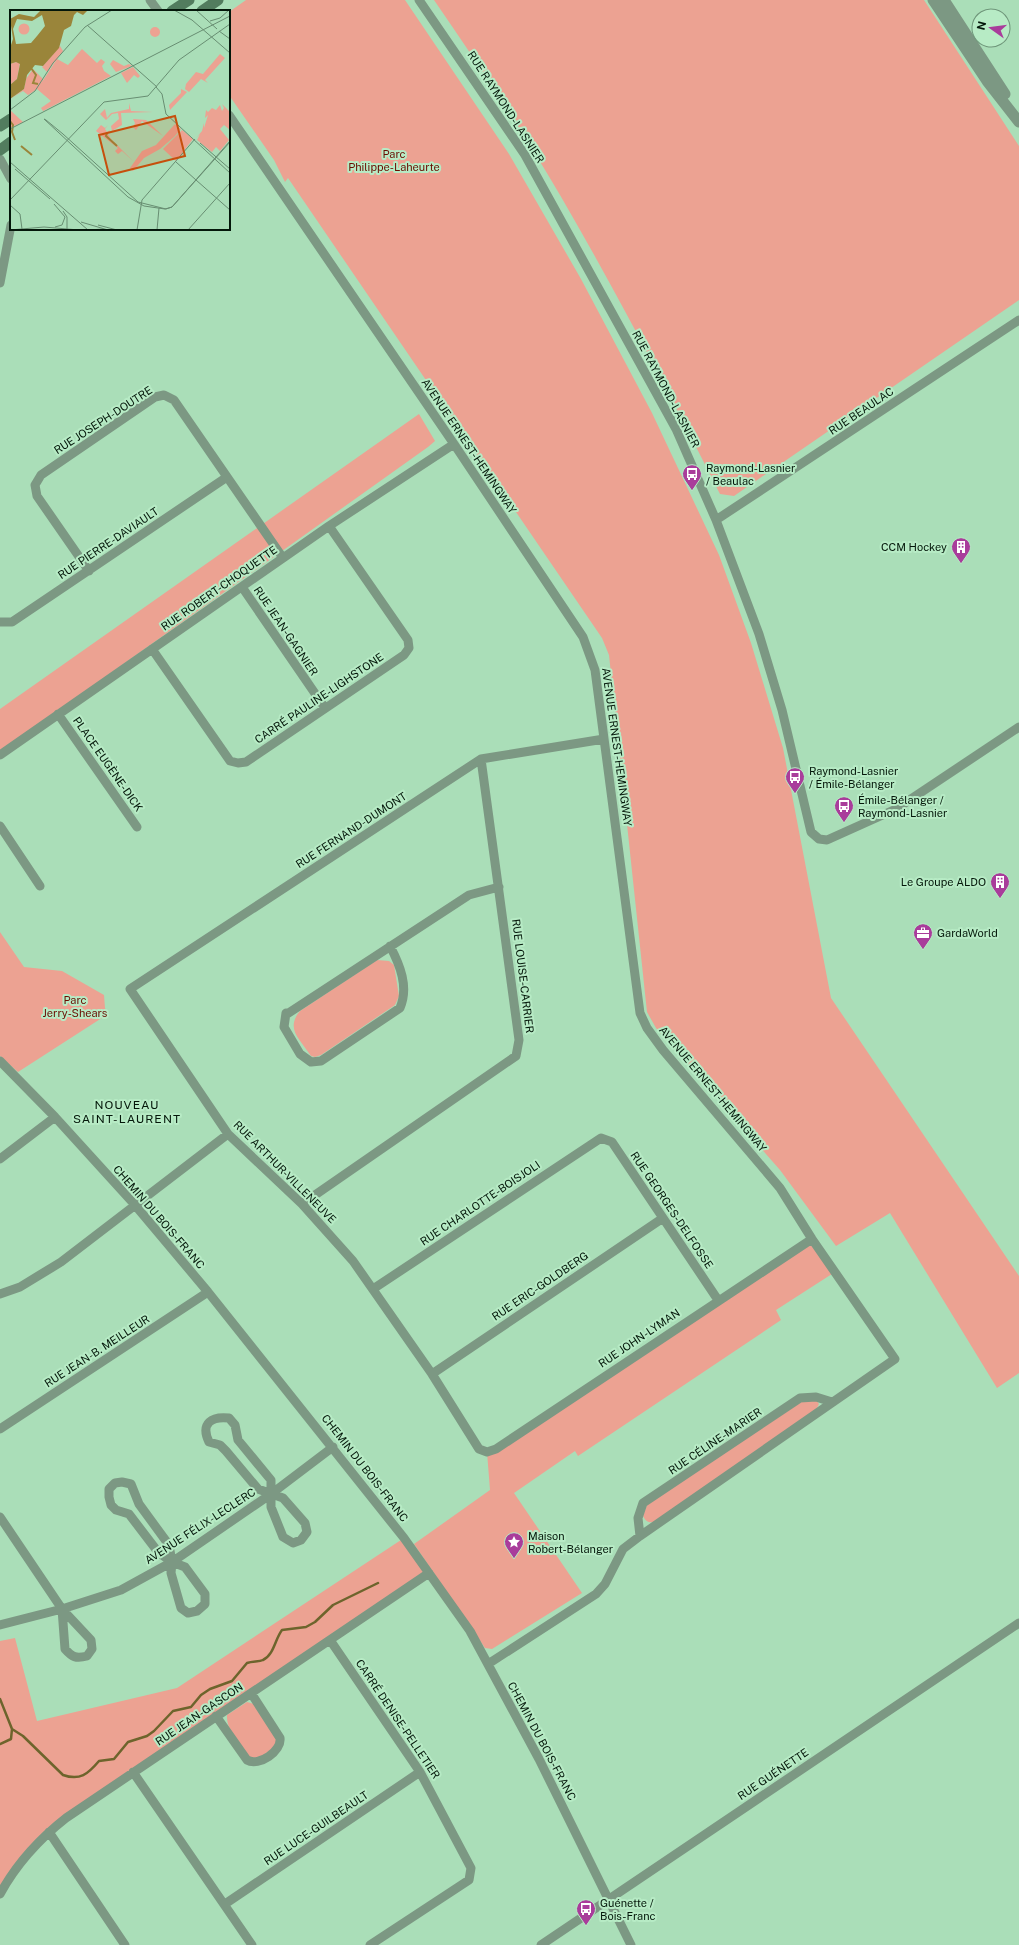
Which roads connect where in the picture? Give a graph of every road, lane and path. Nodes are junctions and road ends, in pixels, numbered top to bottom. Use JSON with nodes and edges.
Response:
{"nodes":[{"id":1,"x":150,"y":0,"type":"edge"},
{"id":2,"x":189,"y":0,"type":"edge"},
{"id":3,"x":218,"y":0,"type":"edge"},
{"id":4,"x":419,"y":0,"type":"edge"},
{"id":5,"x":933,"y":0,"type":"edge"},
{"id":6,"x":944,"y":0,"type":"edge"},
{"id":7,"x":157,"y":10,"type":"edge"},
{"id":8,"x":174,"y":10,"type":"edge"},
{"id":9,"x":203,"y":10,"type":"edge"},
{"id":10,"x":230,"y":116,"type":"edge"},
{"id":11,"x":1019,"y":118,"type":"edge"},
{"id":12,"x":10,"y":120,"type":"edge"},
{"id":13,"x":1019,"y":122,"type":"edge"},
{"id":14,"x":0,"y":126,"type":"edge"},
{"id":15,"x":10,"y":143,"type":"edge"},
{"id":16,"x":0,"y":150,"type":"edge"},
{"id":17,"x":0,"y":159,"type":"edge"},
{"id":18,"x":10,"y":177,"type":"edge"},
{"id":19,"x":10,"y":229,"type":"edge"},
{"id":20,"x":0,"y":283,"type":"edge"},
{"id":21,"x":1019,"y":320,"type":"edge"},
{"id":22,"x":454,"y":444,"type":"junction"},
{"id":23,"x":227,"y":477,"type":"junction"},
{"id":24,"x":716,"y":520,"type":"junction"},
{"id":25,"x":329,"y":526,"type":"junction"},
{"id":26,"x":283,"y":558,"type":"junction"},
{"id":27,"x":89,"y":571,"type":"junction"},
{"id":28,"x":242,"y":587,"type":"junction"},
{"id":29,"x":0,"y":622,"type":"edge"},
{"id":30,"x":152,"y":649,"type":"junction"},
{"id":31,"x":324,"y":708,"type":"junction"},
{"id":32,"x":58,"y":714,"type":"junction"},
{"id":33,"x":1019,"y":727,"type":"edge"},
{"id":34,"x":604,"y":739,"type":"junction"},
{"id":35,"x":0,"y":755,"type":"edge"},
{"id":36,"x":481,"y":759,"type":"junction"},
{"id":37,"x":0,"y":826,"type":"edge"},
{"id":38,"x":137,"y":827,"type":"dead end"},
{"id":39,"x":40,"y":886,"type":"dead end"},
{"id":40,"x":499,"y":887,"type":"junction"},
{"id":41,"x":390,"y":946,"type":"junction"},
{"id":42,"x":130,"y":989,"type":"joint"},
{"id":43,"x":0,"y":1061,"type":"edge"},
{"id":44,"x":55,"y":1117,"type":"junction"},
{"id":45,"x":228,"y":1134,"type":"junction"},
{"id":46,"x":601,"y":1138,"type":"joint"},
{"id":47,"x":0,"y":1159,"type":"edge"},
{"id":48,"x":302,"y":1204,"type":"junction"},
{"id":49,"x":135,"y":1206,"type":"junction"},
{"id":50,"x":662,"y":1218,"type":"junction"},
{"id":51,"x":812,"y":1239,"type":"junction"},
{"id":52,"x":373,"y":1289,"type":"junction"},
{"id":53,"x":208,"y":1292,"type":"junction"},
{"id":54,"x":0,"y":1294,"type":"edge"},
{"id":55,"x":718,"y":1300,"type":"junction"},
{"id":56,"x":432,"y":1374,"type":"junction"},
{"id":57,"x":832,"y":1402,"type":"junction"},
{"id":58,"x":0,"y":1429,"type":"edge"},
{"id":59,"x":333,"y":1447,"type":"junction"},
{"id":60,"x":479,"y":1449,"type":"joint"},
{"id":61,"x":271,"y":1494,"type":"junction"},
{"id":62,"x":0,"y":1517,"type":"edge"},
{"id":63,"x":640,"y":1536,"type":"junction"},
{"id":64,"x":172,"y":1562,"type":"junction"},
{"id":65,"x":429,"y":1574,"type":"junction"},
{"id":66,"x":62,"y":1609,"type":"junction"},
{"id":67,"x":1019,"y":1623,"type":"edge"},
{"id":68,"x":0,"y":1625,"type":"edge"},
{"id":69,"x":330,"y":1640,"type":"junction"},
{"id":70,"x":488,"y":1664,"type":"junction"},
{"id":71,"x":251,"y":1693,"type":"junction"},
{"id":72,"x":216,"y":1716,"type":"junction"},
{"id":73,"x":133,"y":1772,"type":"junction"},
{"id":74,"x":420,"y":1772,"type":"junction"},
{"id":75,"x":49,"y":1832,"type":"junction"},
{"id":76,"x":0,"y":1894,"type":"edge"},
{"id":77,"x":609,"y":1899,"type":"junction"},
{"id":78,"x":225,"y":1904,"type":"junction"},
{"id":79,"x":125,"y":1945,"type":"edge"},
{"id":80,"x":252,"y":1945,"type":"edge"},
{"id":81,"x":370,"y":1945,"type":"edge"},
{"id":82,"x":541,"y":1945,"type":"edge"},
{"id":83,"x":631,"y":1945,"type":"edge"}],
"edges":[{"from":1,"to":7,"type":"street"},
{"from":2,"to":8,"type":"main road"},
{"from":3,"to":9,"type":"main road"},
{"from":4,"to":24,"type":"street","name":"RUE RAYMOND-LASNIER"},
{"from":5,"to":13,"type":"street"},
{"from":6,"to":11,"type":"street"},
{"from":10,"to":22,"type":"street","name":"AVENUE ERNEST-HEMINGWAY"},
{"from":12,"to":14,"type":"main road"},
{"from":15,"to":16,"type":"main road"},
{"from":17,"to":18,"type":"street"},
{"from":19,"to":20,"type":"street"},
{"from":21,"to":24,"type":"street","name":"RUE BEAULAC"},
{"from":22,"to":25,"type":"street","name":"RUE ROBERT-CHOQUETTE"},
{"from":22,"to":34,"type":"street","name":"AVENUE ERNEST-HEMINGWAY"},
{"from":23,"to":26,"type":"street","name":"RUE JOSEPH-DOUTRE"},
{"from":23,"to":27,"type":"street","name":"RUE PIERRE-DAVIAULT"},
{"from":23,"to":27,"type":"street","name":"RUE JOSEPH-DOUTRE"},
{"from":24,"to":33,"type":"street","name":"RUE RAYMOND-LASNIER"},
{"from":25,"to":26,"type":"street","name":"RUE ROBERT-CHOQUETTE"},
{"from":25,"to":31,"type":"street","name":"CARRÉ PAULINE-LIGHSTONE"},
{"from":26,"to":28,"type":"street","name":"RUE ROBERT-CHOQUETTE"},
{"from":27,"to":29,"type":"street","name":"RUE PIERRE-DAVIAULT"},
{"from":28,"to":30,"type":"street","name":"RUE ROBERT-CHOQUETTE"},
{"from":28,"to":31,"type":"street","name":"RUE JEAN-GAGNIER"},
{"from":30,"to":31,"type":"street","name":"CARRÉ PAULINE-LIGHSTONE"},
{"from":30,"to":32,"type":"street","name":"RUE ROBERT-CHOQUETTE"},
{"from":32,"to":35,"type":"street","name":"RUE ROBERT-CHOQUETTE"},
{"from":32,"to":38,"type":"street","name":"PLACE EUGÈNE-DICK"},
{"from":34,"to":36,"type":"street","name":"RUE FERNAND-DUMONT"},
{"from":34,"to":51,"type":"street","name":"AVENUE ERNEST-HEMINGWAY"},
{"from":36,"to":40,"type":"street","name":"RUE LOUISE-CARRIER"},
{"from":36,"to":42,"type":"street","name":"RUE FERNAND-DUMONT"},
{"from":37,"to":39,"type":"street"},
{"from":40,"to":41,"type":"street"},
{"from":40,"to":48,"type":"street","name":"RUE LOUISE-CARRIER"},
{"from":41,"to":41,"type":"street"},
{"from":42,"to":45,"type":"street","name":"RUE ARTHUR-VILLENEUVE"},
{"from":43,"to":44,"type":"street","name":"CHEMIN DU BOIS-FRANC"},
{"from":44,"to":47,"type":"street"},
{"from":44,"to":49,"type":"street","name":"CHEMIN DU BOIS-FRANC"},
{"from":45,"to":48,"type":"street","name":"RUE ARTHUR-VILLENEUVE"},
{"from":45,"to":49,"type":"street"},
{"from":46,"to":50,"type":"street","name":"RUE GEORGES-DELFOSSE"},
{"from":46,"to":52,"type":"street","name":"RUE CHARLOTTE-BOISJOLI"},
{"from":48,"to":52,"type":"street","name":"RUE ARTHUR-VILLENEUVE"},
{"from":49,"to":53,"type":"street","name":"CHEMIN DU BOIS-FRANC"},
{"from":49,"to":54,"type":"street"},
{"from":50,"to":55,"type":"street","name":"RUE GEORGES-DELFOSSE"},
{"from":50,"to":56,"type":"street","name":"RUE ERIC-GOLDBERG"},
{"from":51,"to":55,"type":"street","name":"RUE JOHN-LYMAN"},
{"from":51,"to":57,"type":"street","name":"AVENUE ERNEST-HEMINGWAY"},
{"from":52,"to":56,"type":"street","name":"RUE ARTHUR-VILLENEUVE"},
{"from":53,"to":58,"type":"street","name":"RUE JEAN-B. MEILLEUR"},
{"from":53,"to":59,"type":"street","name":"CHEMIN DU BOIS-FRANC"},
{"from":55,"to":60,"type":"street","name":"RUE JOHN-LYMAN"},
{"from":56,"to":60,"type":"street","name":"RUE ARTHUR-VILLENEUVE"},
{"from":57,"to":63,"type":"street"},
{"from":57,"to":63,"type":"street","name":"RUE CÉLINE-MARIER"},
{"from":59,"to":61,"type":"street","name":"AVENUE FÉLIX-LECLERC"},
{"from":59,"to":65,"type":"street","name":"CHEMIN DU BOIS-FRANC"},
{"from":61,"to":61,"type":"street"},
{"from":61,"to":61,"type":"street"},
{"from":61,"to":64,"type":"street","name":"AVENUE FÉLIX-LECLERC"},
{"from":62,"to":66,"type":"street"},
{"from":63,"to":70,"type":"street"},
{"from":64,"to":64,"type":"street"},
{"from":64,"to":64,"type":"street"},
{"from":64,"to":66,"type":"street","name":"AVENUE FÉLIX-LECLERC"},
{"from":65,"to":69,"type":"street","name":"RUE JEAN-GASCON"},
{"from":65,"to":70,"type":"street","name":"CHEMIN DU BOIS-FRANC"},
{"from":66,"to":66,"type":"street"},
{"from":66,"to":68,"type":"street","name":"AVENUE FÉLIX-LECLERC"},
{"from":67,"to":77,"type":"street","name":"RUE GUÉNETTE"},
{"from":69,"to":71,"type":"street","name":"RUE JEAN-GASCON"},
{"from":69,"to":74,"type":"street","name":"CARRÉ DENISE-PELLETIER"},
{"from":70,"to":77,"type":"street","name":"CHEMIN DU BOIS-FRANC"},
{"from":71,"to":72,"type":"street","name":"RUE JEAN-GASCON"},
{"from":71,"to":72,"type":"street"},
{"from":72,"to":73,"type":"street","name":"RUE JEAN-GASCON"},
{"from":73,"to":75,"type":"street","name":"RUE JEAN-GASCON"},
{"from":73,"to":78,"type":"street"},
{"from":74,"to":78,"type":"street","name":"RUE LUCE-GUILBEAULT"},
{"from":74,"to":81,"type":"street","name":"CARRÉ DENISE-PELLETIER"},
{"from":75,"to":76,"type":"street","name":"RUE JEAN-GASCON"},
{"from":75,"to":79,"type":"street"},
{"from":77,"to":82,"type":"street","name":"RUE GUÉNETTE"},
{"from":77,"to":83,"type":"street","name":"CHEMIN DU BOIS-FRANC"},
{"from":78,"to":80,"type":"street"}]}
